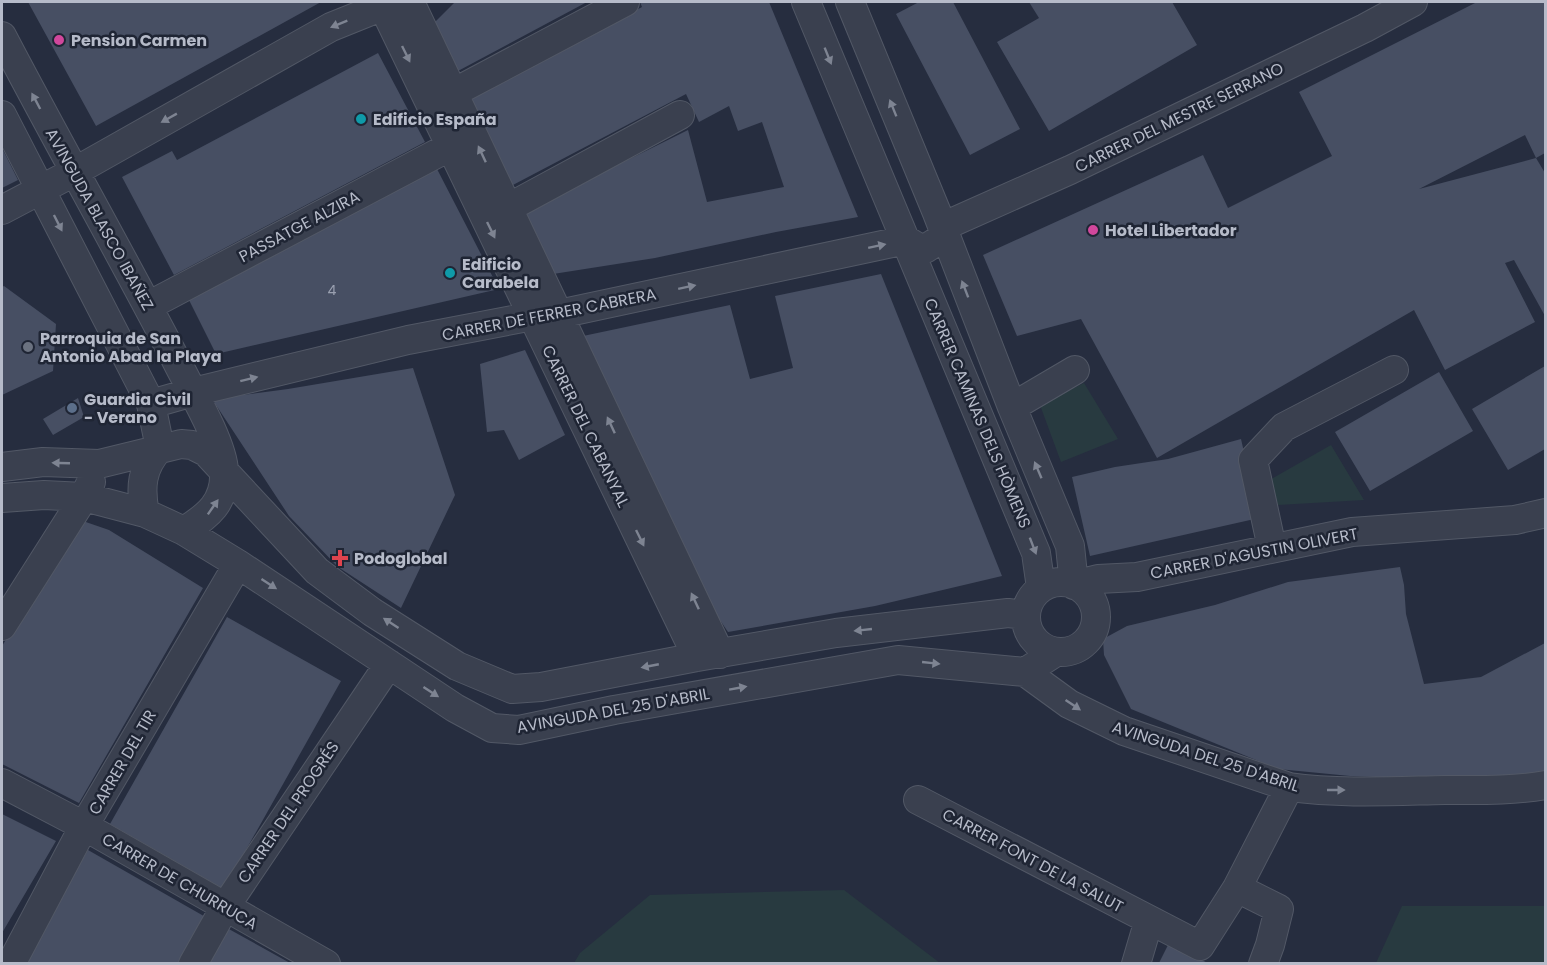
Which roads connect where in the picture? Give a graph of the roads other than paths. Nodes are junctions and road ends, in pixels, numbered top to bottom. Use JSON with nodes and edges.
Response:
{"nodes":[{"id":1,"x":625,"y":2,"type":"edge"},
{"id":2,"x":806,"y":2,"type":"edge"},
{"id":3,"x":850,"y":2,"type":"edge"},
{"id":4,"x":1413,"y":2,"type":"edge"},
{"id":5,"x":392,"y":3,"type":"edge"},
{"id":6,"x":2,"y":36,"type":"edge"},
{"id":7,"x":453,"y":93,"type":"junction"},
{"id":8,"x":2,"y":115,"type":"edge"},
{"id":9,"x":680,"y":116,"type":"dead end"},
{"id":10,"x":451,"y":146,"type":"junction"},
{"id":11,"x":74,"y":172,"type":"junction"},
{"id":12,"x":40,"y":189,"type":"junction"},
{"id":13,"x":508,"y":208,"type":"junction"},
{"id":14,"x":2,"y":210,"type":"edge"},
{"id":15,"x":941,"y":226,"type":"junction"},
{"id":16,"x":904,"y":234,"type":"junction"},
{"id":17,"x":148,"y":306,"type":"junction"},
{"id":18,"x":546,"y":315,"type":"junction"},
{"id":19,"x":1075,"y":370,"type":"dead end"},
{"id":20,"x":1394,"y":370,"type":"dead end"},
{"id":21,"x":193,"y":392,"type":"junction"},
{"id":22,"x":151,"y":404,"type":"junction"},
{"id":23,"x":1012,"y":407,"type":"junction"},
{"id":24,"x":160,"y":448,"type":"junction"},
{"id":25,"x":99,"y":464,"type":"junction"},
{"id":26,"x":2,"y":467,"type":"edge"},
{"id":27,"x":224,"y":470,"type":"junction"},
{"id":28,"x":84,"y":497,"type":"junction"},
{"id":29,"x":2,"y":498,"type":"edge"},
{"id":30,"x":145,"y":513,"type":"junction"},
{"id":31,"x":1545,"y":513,"type":"edge"},
{"id":32,"x":1515,"y":520,"type":"junction"},
{"id":33,"x":1545,"y":523,"type":"edge"},
{"id":34,"x":184,"y":531,"type":"junction"},
{"id":35,"x":1272,"y":548,"type":"junction"},
{"id":36,"x":238,"y":564,"type":"junction"},
{"id":37,"x":1137,"y":577,"type":"junction"},
{"id":38,"x":1074,"y":585,"type":"junction"},
{"id":39,"x":1041,"y":588,"type":"junction"},
{"id":40,"x":1026,"y":615,"type":"junction"},
{"id":41,"x":1096,"y":617,"type":"junction"},
{"id":42,"x":2,"y":626,"type":"edge"},
{"id":43,"x":1056,"y":652,"type":"junction"},
{"id":44,"x":709,"y":655,"type":"junction"},
{"id":45,"x":389,"y":664,"type":"junction"},
{"id":46,"x":1025,"y":672,"type":"junction"},
{"id":47,"x":2,"y":783,"type":"edge"},
{"id":48,"x":1545,"y":785,"type":"edge"},
{"id":49,"x":1289,"y":787,"type":"junction"},
{"id":50,"x":918,"y":800,"type":"dead end"},
{"id":51,"x":84,"y":826,"type":"junction"},
{"id":52,"x":1237,"y":888,"type":"junction"},
{"id":53,"x":225,"y":906,"type":"junction"},
{"id":54,"x":1149,"y":920,"type":"junction"},
{"id":55,"x":11,"y":963,"type":"edge"},
{"id":56,"x":193,"y":963,"type":"edge"},
{"id":57,"x":326,"y":963,"type":"edge"},
{"id":58,"x":1136,"y":963,"type":"edge"},
{"id":59,"x":1263,"y":963,"type":"edge"}],
"edges":[{"from":1,"to":7,"type":"street"},
{"from":2,"to":16,"type":"street","name":"CARRER CAMINAS DELS HÒMENS","one_way":true},
{"from":15,"to":3,"type":"street","name":"CARRER CAMINAS DELS HÒMENS","one_way":true},
{"from":4,"to":15,"type":"street","name":"CARRER DEL MESTRE SERRANO"},
{"from":5,"to":7,"type":"street","name":"CARRER DEL CABANYAL"},
{"from":5,"to":10,"type":"street","name":"CARRER DEL CABANYAL","one_way":true},
{"from":5,"to":11,"type":"street","one_way":true},
{"from":11,"to":6,"type":"street","name":"AVINGUDA BLASCO IBAÑEZ","one_way":true},
{"from":13,"to":7,"type":"street","name":"CARRER DEL CABANYAL","one_way":true},
{"from":8,"to":12,"type":"street"},
{"from":9,"to":13,"type":"street"},
{"from":10,"to":17,"type":"street","name":"PASSATGE ALZIRA"},
{"from":10,"to":18,"type":"street","name":"CARRER DEL CABANYAL","one_way":true},
{"from":11,"to":12,"type":"street"},
{"from":11,"to":17,"type":"street","name":"AVINGUDA BLASCO IBAÑEZ"},
{"from":12,"to":14,"type":"street"},
{"from":12,"to":22,"type":"street","one_way":true},
{"from":13,"to":18,"type":"street","name":"CARRER DEL CABANYAL"},
{"from":15,"to":16,"type":"street"},
{"from":23,"to":15,"type":"street","name":"CARRER CAMINAS DELS HÒMENS","one_way":true},
{"from":18,"to":16,"type":"street","name":"CARRER DE FERRER CABRERA","one_way":true},
{"from":16,"to":39,"type":"street","name":"CARRER CAMINAS DELS HÒMENS","one_way":true},
{"from":17,"to":21,"type":"street","name":"AVINGUDA BLASCO IBAÑEZ"},
{"from":21,"to":18,"type":"street","name":"CARRER DE FERRER CABRERA","one_way":true},
{"from":18,"to":44,"type":"street","name":"CARRER DEL CABANYAL"},
{"from":19,"to":23,"type":"street"},
{"from":20,"to":35,"type":"street"},
{"from":21,"to":22,"type":"street","name":"CARRER DE FERRER CABRERA"},
{"from":21,"to":27,"type":"street","name":"AVINGUDA BLASCO IBAÑEZ"},
{"from":22,"to":24,"type":"street"},
{"from":38,"to":23,"type":"street","name":"CARRER CAMINAS DELS HÒMENS","one_way":true},
{"from":24,"to":25,"type":"street"},
{"from":24,"to":27,"type":"street"},
{"from":24,"to":30,"type":"street"},
{"from":25,"to":26,"type":"street","one_way":true},
{"from":25,"to":28,"type":"street"},
{"from":34,"to":27,"type":"street","one_way":true},
{"from":44,"to":27,"type":"street","one_way":true},
{"from":28,"to":29,"type":"street"},
{"from":28,"to":30,"type":"street"},
{"from":28,"to":42,"type":"street"},
{"from":30,"to":34,"type":"street"},
{"from":31,"to":32,"type":"street"},
{"from":32,"to":33,"type":"street"},
{"from":32,"to":35,"type":"street","name":"CARRER D'AGUSTIN OLIVERT"},
{"from":34,"to":36,"type":"street","name":"AVINGUDA DEL 25 D'ABRIL"},
{"from":35,"to":37,"type":"street","name":"CARRER D'AGUSTIN OLIVERT"},
{"from":36,"to":45,"type":"street","name":"AVINGUDA DEL 25 D'ABRIL","one_way":true},
{"from":36,"to":51,"type":"street","name":"CARRER DEL TIR"},
{"from":37,"to":38,"type":"street","name":"CARRER D'AGUSTIN OLIVERT"},
{"from":37,"to":41,"type":"street","name":"CARRER D'AGUSTIN OLIVERT"},
{"from":38,"to":39,"type":"street"},
{"from":38,"to":41,"type":"street"},
{"from":39,"to":40,"type":"street"},
{"from":40,"to":43,"type":"street"},
{"from":40,"to":44,"type":"street","one_way":true},
{"from":41,"to":43,"type":"street"},
{"from":43,"to":46,"type":"street"},
{"from":45,"to":46,"type":"street","name":"AVINGUDA DEL 25 D'ABRIL","one_way":true},
{"from":45,"to":53,"type":"street","name":"CARRER DEL PROGRÉS"},
{"from":46,"to":49,"type":"street","name":"AVINGUDA DEL 25 D'ABRIL","one_way":true},
{"from":47,"to":51,"type":"street","name":"CARRER DE CHURRUCA"},
{"from":49,"to":48,"type":"street","name":"AVINGUDA DEL 25 D'ABRIL","one_way":true},
{"from":49,"to":52,"type":"street","name":"CARRER FONT DE LA SALUT"},
{"from":50,"to":54,"type":"street","name":"CARRER FONT DE LA SALUT"},
{"from":51,"to":53,"type":"street","name":"CARRER DE CHURRUCA"},
{"from":51,"to":55,"type":"street","name":"CARRER DEL TIR"},
{"from":52,"to":54,"type":"street","name":"CARRER FONT DE LA SALUT"},
{"from":52,"to":59,"type":"street"},
{"from":53,"to":56,"type":"street","name":"CARRER DEL PROGRÉS"},
{"from":53,"to":57,"type":"street","name":"CARRER DE CHURRUCA"},
{"from":54,"to":58,"type":"street"}]}
